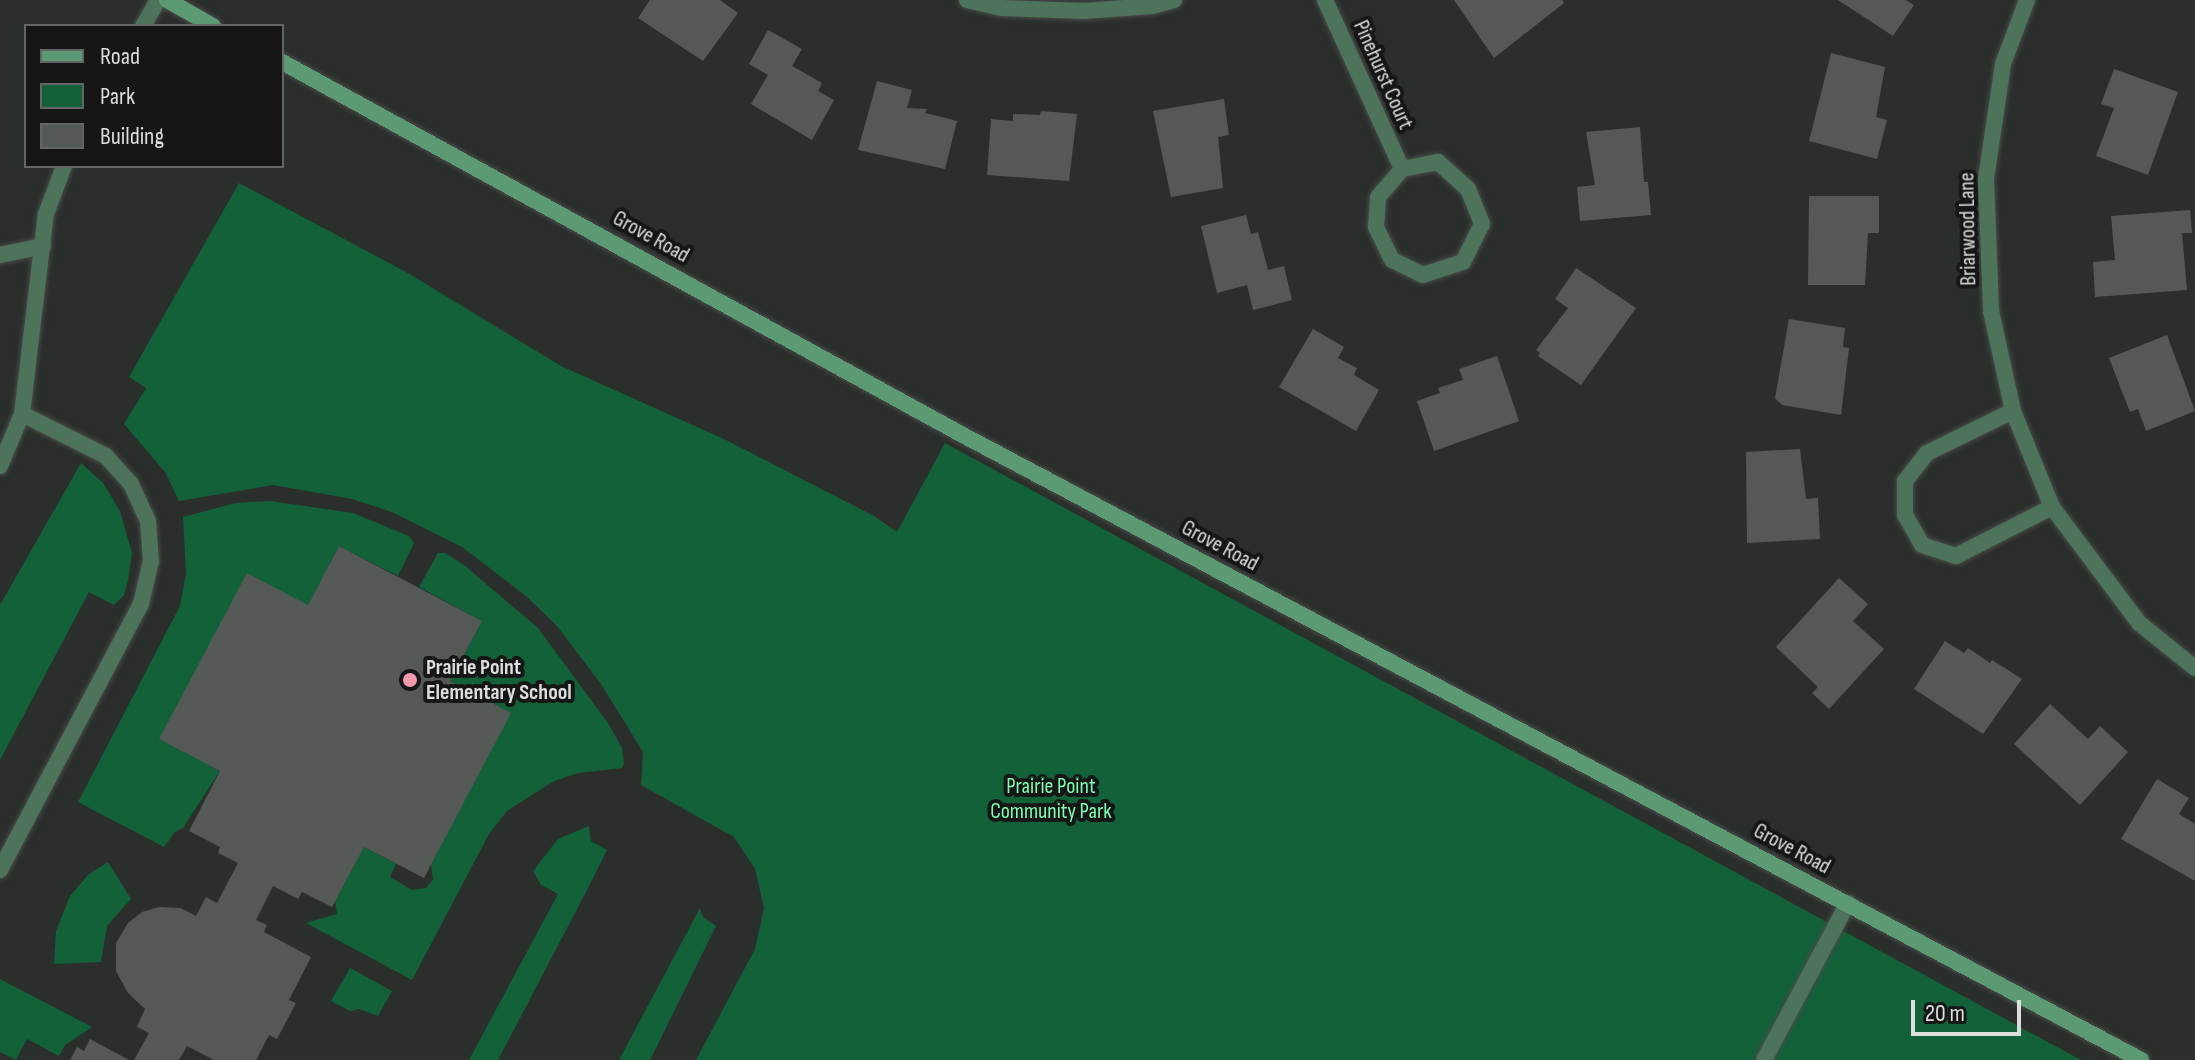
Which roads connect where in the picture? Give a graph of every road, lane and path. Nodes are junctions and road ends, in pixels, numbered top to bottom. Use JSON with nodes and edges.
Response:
{"nodes":[{"id":1,"x":158,"y":0,"type":"edge"},
{"id":2,"x":167,"y":0,"type":"edge"},
{"id":3,"x":967,"y":0,"type":"edge"},
{"id":4,"x":1174,"y":0,"type":"edge"},
{"id":5,"x":1325,"y":0,"type":"edge"},
{"id":6,"x":2027,"y":0,"type":"edge"},
{"id":7,"x":144,"y":24,"type":"edge"},
{"id":8,"x":209,"y":24,"type":"edge"},
{"id":9,"x":284,"y":63,"type":"edge"},
{"id":10,"x":63,"y":168,"type":"edge"},
{"id":11,"x":1402,"y":169,"type":"junction"},
{"id":12,"x":43,"y":246,"type":"junction"},
{"id":13,"x":0,"y":255,"type":"edge"},
{"id":14,"x":2013,"y":411,"type":"junction"},
{"id":15,"x":22,"y":414,"type":"junction"},
{"id":16,"x":0,"y":466,"type":"edge"},
{"id":17,"x":2052,"y":507,"type":"junction"},
{"id":18,"x":2195,"y":668,"type":"edge"},
{"id":19,"x":0,"y":870,"type":"edge"},
{"id":20,"x":1848,"y":903,"type":"junction"},
{"id":21,"x":1764,"y":1060,"type":"edge"},
{"id":22,"x":2141,"y":1060,"type":"edge"}],
"edges":[{"from":1,"to":7,"type":"street"},
{"from":2,"to":8,"type":"street"},
{"from":3,"to":4,"type":"street"},
{"from":5,"to":11,"type":"street","name":"Pinehurst Court"},
{"from":6,"to":14,"type":"street","name":"Briarwood Lane"},
{"from":9,"to":20,"type":"street","name":"Grove Road"},
{"from":10,"to":12,"type":"street"},
{"from":11,"to":11,"type":"street"},
{"from":12,"to":13,"type":"street"},
{"from":12,"to":15,"type":"street"},
{"from":14,"to":17,"type":"street","name":"Briarwood Lane"},
{"from":14,"to":17,"type":"street"},
{"from":15,"to":16,"type":"street"},
{"from":15,"to":19,"type":"street"},
{"from":17,"to":18,"type":"street","name":"Briarwood Lane"},
{"from":20,"to":21,"type":"street"},
{"from":20,"to":22,"type":"street","name":"Grove Road"}]}
